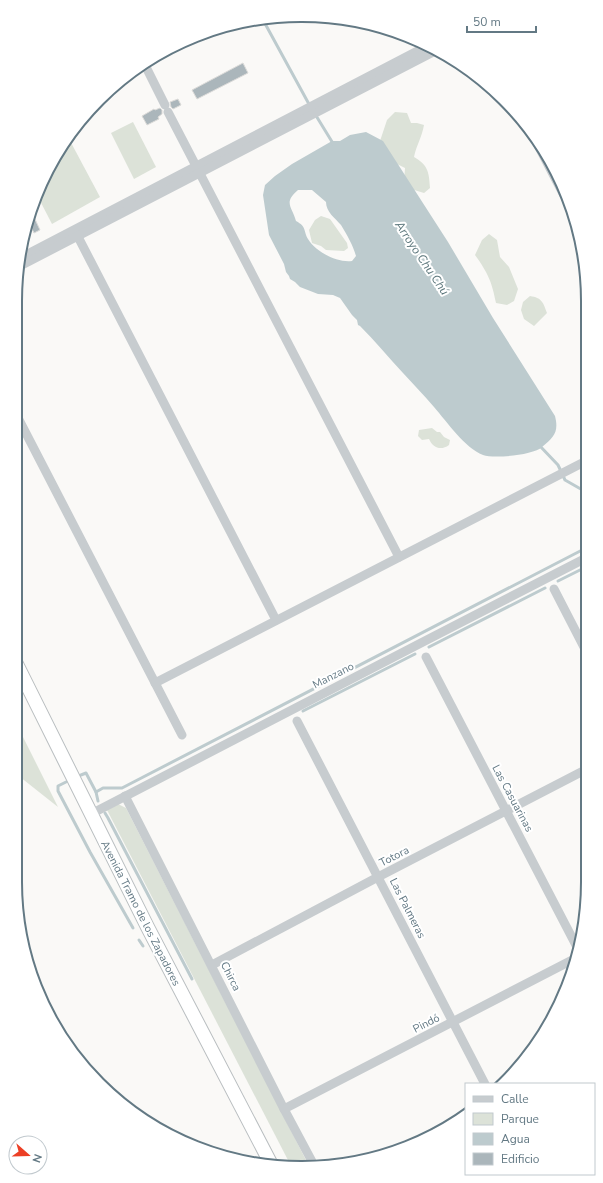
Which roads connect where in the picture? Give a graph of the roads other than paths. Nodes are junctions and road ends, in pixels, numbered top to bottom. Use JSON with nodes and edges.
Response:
{"nodes":[{"id":1,"x":421,"y":49,"type":"edge"},
{"id":2,"x":430,"y":53,"type":"edge"},
{"id":3,"x":147,"y":69,"type":"edge"},
{"id":4,"x":318,"y":108,"type":"junction"},
{"id":5,"x":198,"y":170,"type":"junction"},
{"id":6,"x":76,"y":233,"type":"junction"},
{"id":7,"x":26,"y":256,"type":"edge"},
{"id":8,"x":24,"y":263,"type":"edge"},
{"id":9,"x":22,"y":424,"type":"edge"},
{"id":10,"x":581,"y":464,"type":"edge"},
{"id":11,"x":399,"y":557,"type":"junction"},
{"id":12,"x":581,"y":561,"type":"edge"},
{"id":13,"x":554,"y":590,"type":"dead end"},
{"id":14,"x":276,"y":620,"type":"junction"},
{"id":15,"x":581,"y":642,"type":"edge"},
{"id":16,"x":426,"y":657,"type":"dead end"},
{"id":17,"x":22,"y":675,"type":"edge"},
{"id":18,"x":155,"y":683,"type":"junction"},
{"id":19,"x":297,"y":721,"type":"dead end"},
{"id":20,"x":182,"y":735,"type":"dead end"},
{"id":21,"x":581,"y":772,"type":"edge"},
{"id":22,"x":125,"y":796,"type":"junction"},
{"id":23,"x":506,"y":811,"type":"junction"},
{"id":24,"x":91,"y":814,"type":"junction"},
{"id":25,"x":378,"y":877,"type":"junction"},
{"id":26,"x":574,"y":942,"type":"edge"},
{"id":27,"x":568,"y":963,"type":"edge"},
{"id":28,"x":212,"y":965,"type":"junction"},
{"id":29,"x":453,"y":1022,"type":"junction"},
{"id":30,"x":484,"y":1083,"type":"edge"},
{"id":31,"x":284,"y":1109,"type":"junction"},
{"id":32,"x":269,"y":1159,"type":"edge"},
{"id":33,"x":312,"y":1160,"type":"edge"}],
"edges":[{"from":1,"to":4,"type":"street"},
{"from":2,"to":4,"type":"street"},
{"from":3,"to":5,"type":"street"},
{"from":4,"to":5,"type":"street"},
{"from":5,"to":6,"type":"street"},
{"from":5,"to":11,"type":"street"},
{"from":6,"to":7,"type":"street"},
{"from":6,"to":8,"type":"street"},
{"from":6,"to":14,"type":"street"},
{"from":9,"to":18,"type":"street"},
{"from":10,"to":11,"type":"street"},
{"from":11,"to":14,"type":"street"},
{"from":12,"to":22,"type":"street","name":"Manzano"},
{"from":13,"to":15,"type":"street"},
{"from":14,"to":18,"type":"street"},
{"from":16,"to":23,"type":"street","name":"Las Casuarinas"},
{"from":17,"to":24,"type":"highway","name":"Avenida Tramo de los Zapadores"},
{"from":18,"to":20,"type":"street"},
{"from":19,"to":25,"type":"street","name":"Las Palmeras"},
{"from":21,"to":23,"type":"street","name":"Totora"},
{"from":22,"to":24,"type":"street","name":"Manzano"},
{"from":22,"to":28,"type":"street","name":"Chirca"},
{"from":23,"to":25,"type":"street","name":"Totora"},
{"from":23,"to":26,"type":"street","name":"Las Casuarinas"},
{"from":24,"to":32,"type":"highway","name":"Avenida Tramo de los Zapadores"},
{"from":25,"to":28,"type":"street","name":"Totora"},
{"from":25,"to":29,"type":"street","name":"Las Palmeras"},
{"from":27,"to":29,"type":"street","name":"Pindó"},
{"from":28,"to":31,"type":"street","name":"Chirca"},
{"from":29,"to":30,"type":"street","name":"Las Palmeras"},
{"from":29,"to":31,"type":"street","name":"Pindó"},
{"from":31,"to":33,"type":"street","name":"Chirca"}]}
